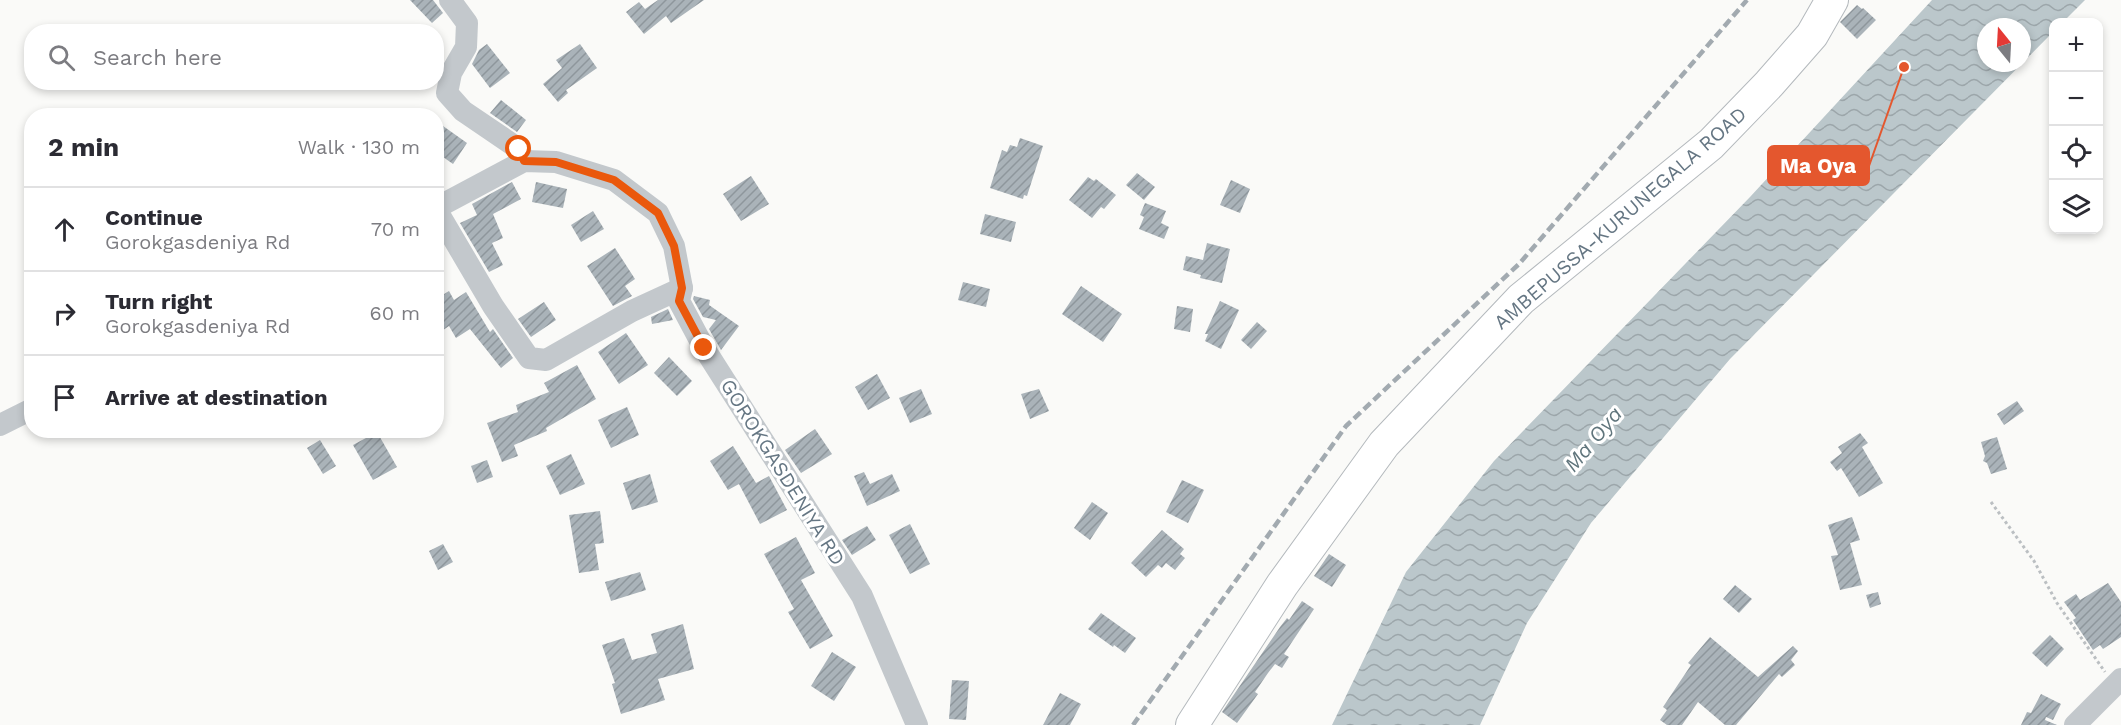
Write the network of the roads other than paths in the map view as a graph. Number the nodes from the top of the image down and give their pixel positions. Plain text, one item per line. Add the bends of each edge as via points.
1 (450, 0) edge
2 (1832, 0) edge
3 (524, 161) junction
4 (444, 205) edge
5 (444, 223) edge
6 (682, 288) junction
7 (24, 413) edge
8 (0, 425) edge
9 (2118, 682) edge
10 (917, 725) edge
11 (1192, 725) edge
12 (2075, 725) edge

1 - 3 street via 467,23 466,47 451,73 447,93 463,111 519,149
2 - 11 highway, AMBEPUSSA-KURUNEGALA ROAD via 1812,35 1711,144 1521,299 1384,444 1282,585
3 - 4 street, GOROKGASDENIYA RD
3 - 6 street, GOROKGASDENIYA RD via 556,162 614,180 658,213 674,246
5 - 6 street via 493,306 530,358 546,360 632,311
6 - 10 street, GOROKGASDENIYA RD via 679,301 704,348 861,596
7 - 8 street
9 - 12 street

